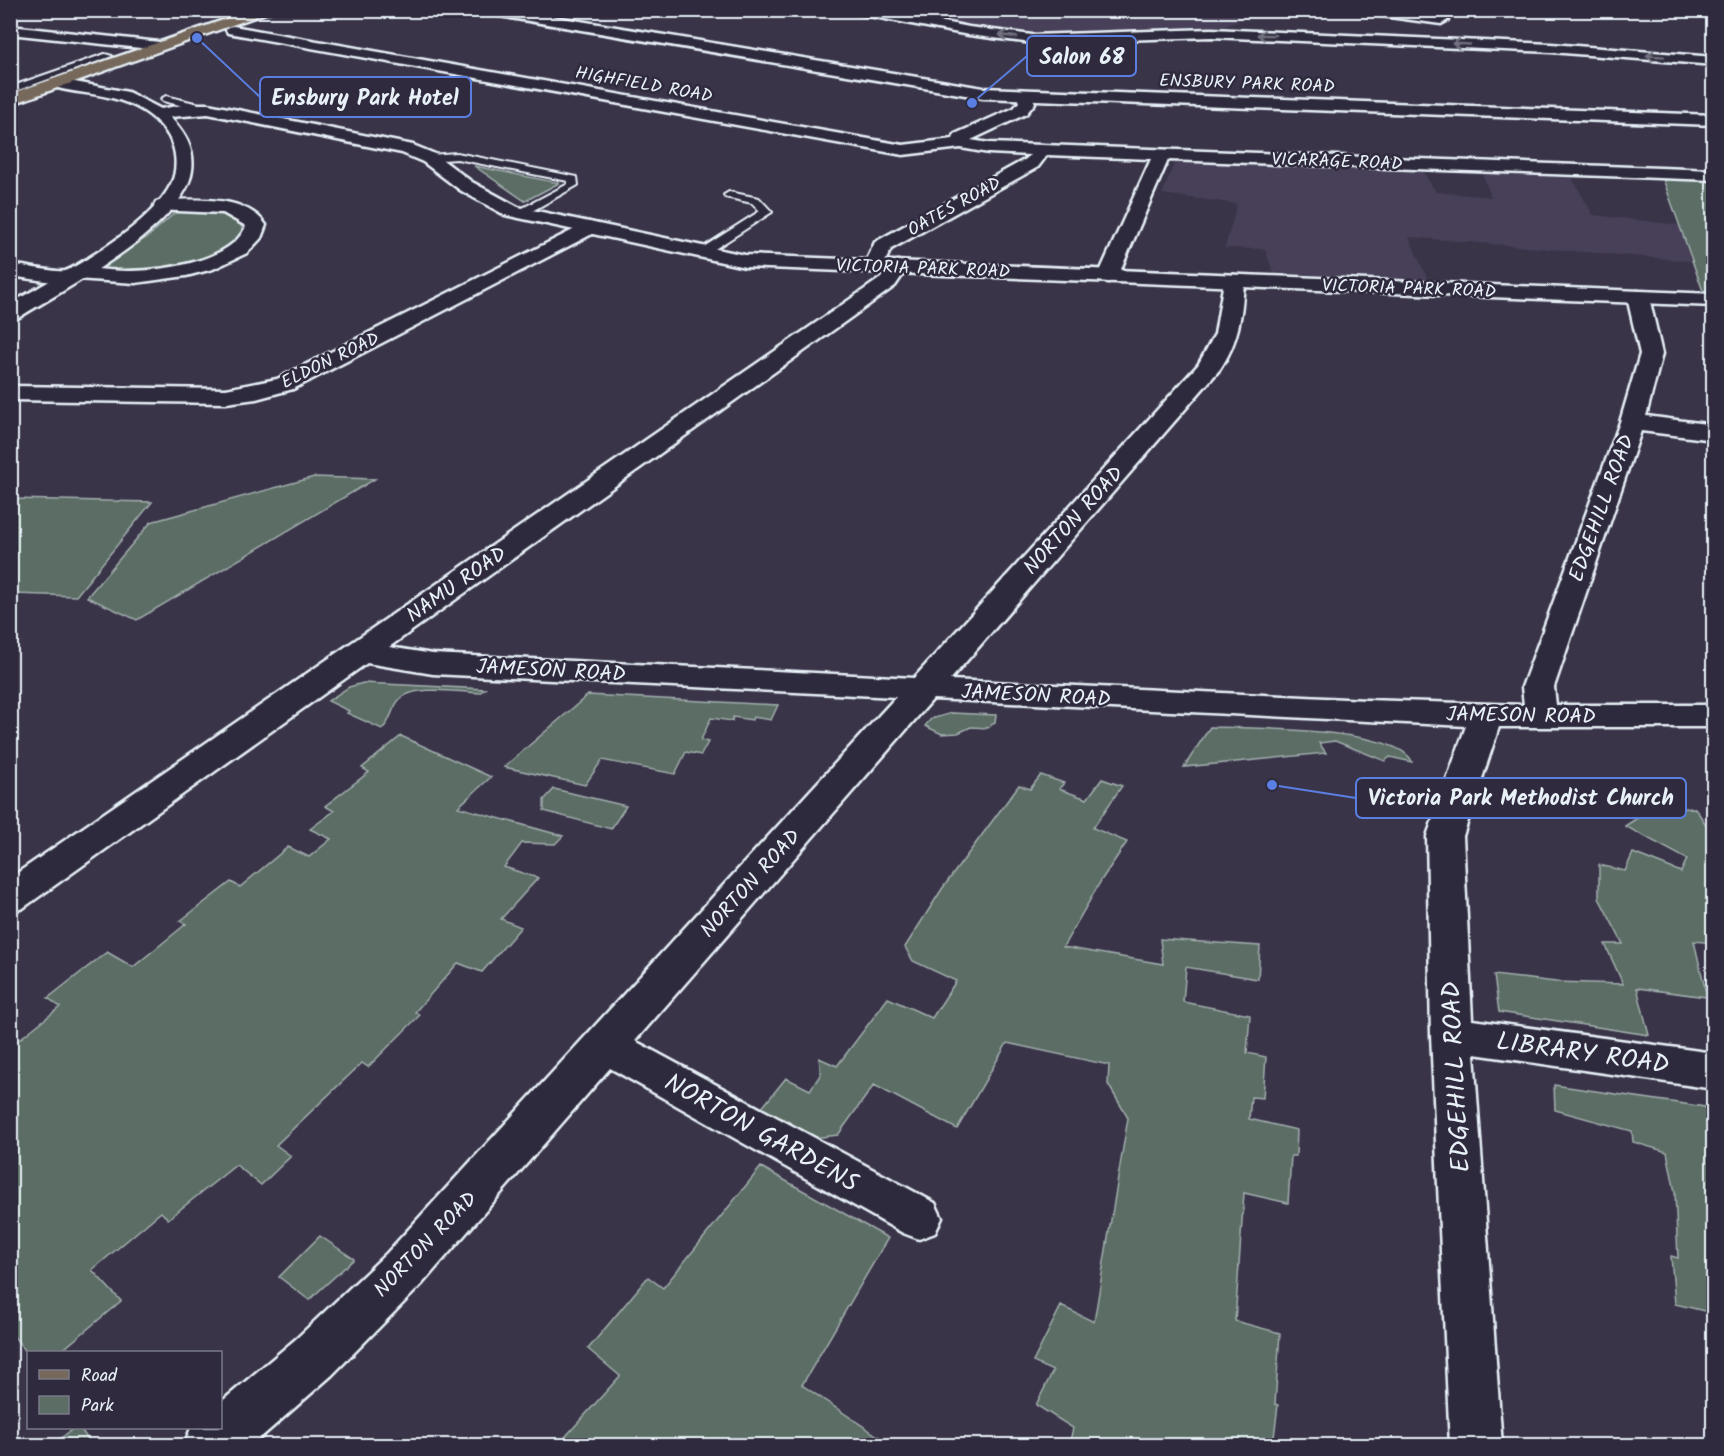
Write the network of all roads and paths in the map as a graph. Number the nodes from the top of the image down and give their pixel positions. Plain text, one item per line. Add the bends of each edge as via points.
1 (268, 10) edge
2 (859, 10) edge
3 (1367, 10) edge
4 (1690, 10) edge
5 (495, 12) edge
6 (1713, 13) edge
7 (1444, 15) edge
8 (10, 30) edge
9 (233, 30) dead end
10 (1426, 42) junction
11 (159, 46) junction
12 (107, 61) junction
13 (1713, 61) edge
14 (59, 84) junction
15 (10, 90) edge
16 (1024, 95) junction
17 (10, 100) edge
18 (163, 107) junction
19 (1713, 120) edge
20 (961, 143) junction
21 (1039, 150) junction
22 (1162, 154) junction
23 (429, 158) junction
24 (1713, 175) edge
25 (729, 195) dead end
26 (163, 206) junction
27 (521, 213) junction
28 (589, 228) junction
29 (703, 252) junction
30 (886, 267) junction
31 (10, 270) edge
32 (71, 275) junction
33 (1108, 276) junction
34 (1234, 281) junction
35 (1638, 297) junction
36 (1713, 300) edge
37 (10, 313) edge
38 (10, 393) edge
39 (1632, 422) junction
40 (1713, 433) edge
41 (360, 652) junction
42 (922, 689) junction
43 (1485, 716) junction
44 (1546, 716) junction
45 (1713, 716) edge
46 (10, 898) edge
47 (1452, 1034) junction
48 (605, 1045) junction
49 (1713, 1071) edge
50 (919, 1218) dead end
51 (210, 1446) edge
52 (1476, 1446) edge

1 - 11 main road
10 -> 2 street via 1211,33 1032,39
3 - 7 street
4 - 6 street
5 - 16 street, ENSBURY PARK ROAD via 984,93
7 - 10 street
8 - 11 street
9 - 20 street, HIGHFIELD ROAD via 903,150
13 -> 10 street
11 - 12 main road
12 - 14 main road
12 - 15 lane via 86,64
14 - 17 main road
14 - 18 street via 115,93 147,106
16 - 19 street, ENSBURY PARK ROAD
16 - 20 street, HIGHFIELD ROAD via 1027,103 1020,111 960,138
18 - 23 street, VICTORIA PARK ROAD via 208,109 407,149
18 - 26 street via 185,158 179,185
20 - 21 street, VICARAGE ROAD
21 - 22 street, VICARAGE ROAD
21 - 30 street, OATES ROAD via 1032,163 882,246
22 - 24 street, VICARAGE ROAD
22 - 33 street
23 - 27 street, VICTORIA PARK ROAD via 466,186
23 - 27 lane via 457,156 573,179 573,185
25 - 29 lane via 755,200 764,205 766,212
26 - 32 street via 131,236
26 - 32 street via 239,212 256,225 255,233 226,257 182,271 134,277
27 - 28 street, VICTORIA PARK ROAD
28 - 29 street, VICTORIA PARK ROAD
28 - 38 street, ELDON ROAD via 285,384 226,396
29 - 30 street, VICTORIA PARK ROAD via 754,261
30 - 33 street, VICTORIA PARK ROAD
30 - 41 street, NAMU ROAD via 896,273 888,282
31 - 32 street
32 - 37 street
33 - 34 street, VICTORIA PARK ROAD
34 - 35 street, VICTORIA PARK ROAD
34 - 42 street, NORTON ROAD via 1221,348 1209,367
35 - 36 street, VICTORIA PARK ROAD
35 - 39 street, EDGEHILL ROAD via 1651,354
39 - 40 street
39 - 44 street, EDGEHILL ROAD via 1538,687 1539,703
41 - 42 street, JAMESON ROAD via 434,664
41 - 46 street, NAMU ROAD
42 - 43 street, JAMESON ROAD
42 - 48 street, NORTON ROAD
43 - 44 street, JAMESON ROAD
43 - 47 street, EDGEHILL ROAD via 1445,836
44 - 45 street, JAMESON ROAD
47 - 49 street, LIBRARY ROAD
47 - 52 street, EDGEHILL ROAD
48 - 50 street, NORTON GARDENS
48 - 51 street, NORTON ROAD via 404,1269 314,1357

